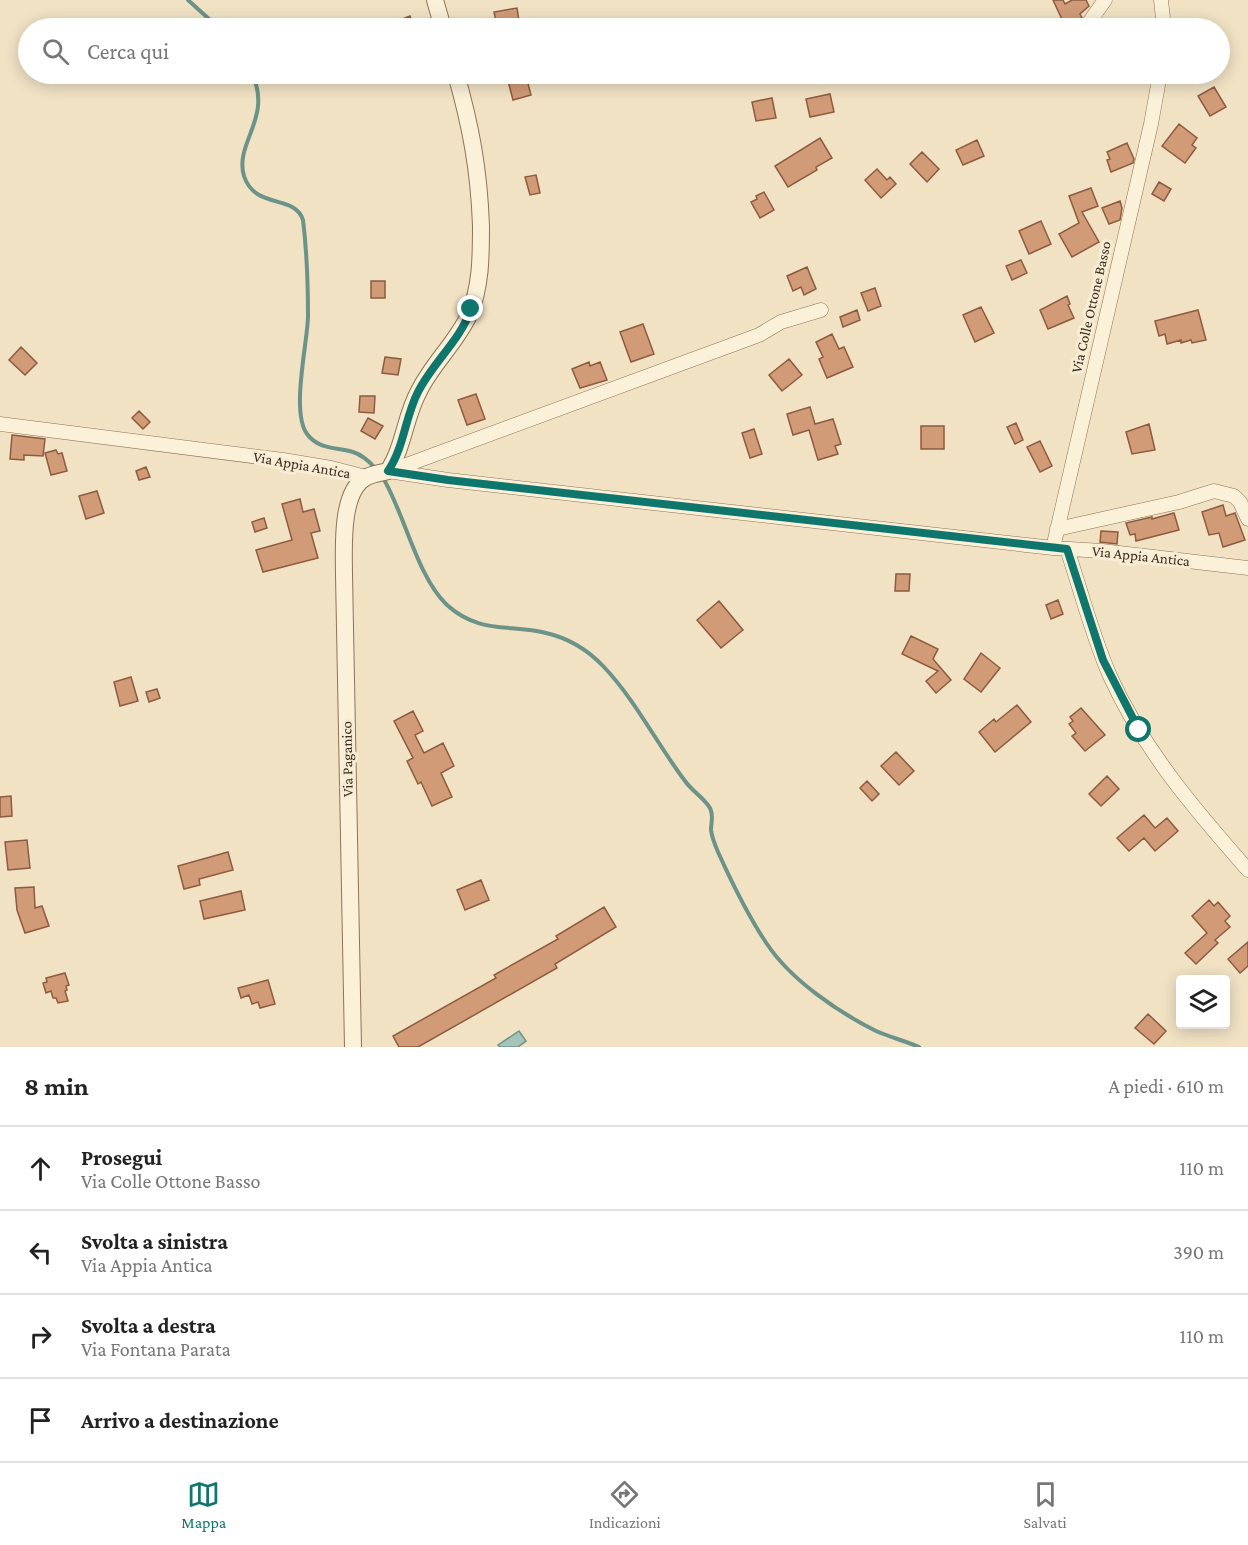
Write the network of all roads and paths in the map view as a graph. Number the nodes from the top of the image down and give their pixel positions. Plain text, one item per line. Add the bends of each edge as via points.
1 (435, 0) edge
2 (1105, 0) edge
3 (1161, 0) edge
4 (440, 18) edge
5 (1092, 18) edge
6 (1163, 18) edge
7 (459, 84) edge
8 (1158, 84) edge
9 (821, 310) dead end
10 (0, 424) edge
11 (427, 457) junction
12 (388, 471) junction
13 (366, 477) junction
14 (430, 478) junction
15 (1248, 519) edge
16 (1057, 529) junction
17 (1053, 548) junction
18 (1067, 549) junction
19 (1247, 567) edge
20 (1248, 870) edge
21 (353, 1047) edge

1 - 4 street
2 - 5 street
3 - 6 street
7 - 12 street via 478,171 478,283 464,325 417,393
8 - 16 street, Via Colle Ottone Basso
9 - 11 street
10 - 13 street, Via Appia Antica via 283,460
11 - 12 street
11 - 14 street
12 - 13 street, Via Appia Antica
12 - 14 street, Via Appia Antica
13 - 21 street, Via Paganico via 348,504 344,556
14 - 17 street, Via Appia Antica
15 - 16 street via 1234,496 1214,491
16 - 17 street, Via Colle Ottone Basso
17 - 18 street, Via Appia Antica
18 - 19 street, Via Appia Antica
18 - 20 street via 1103,660 1131,717 1171,778

